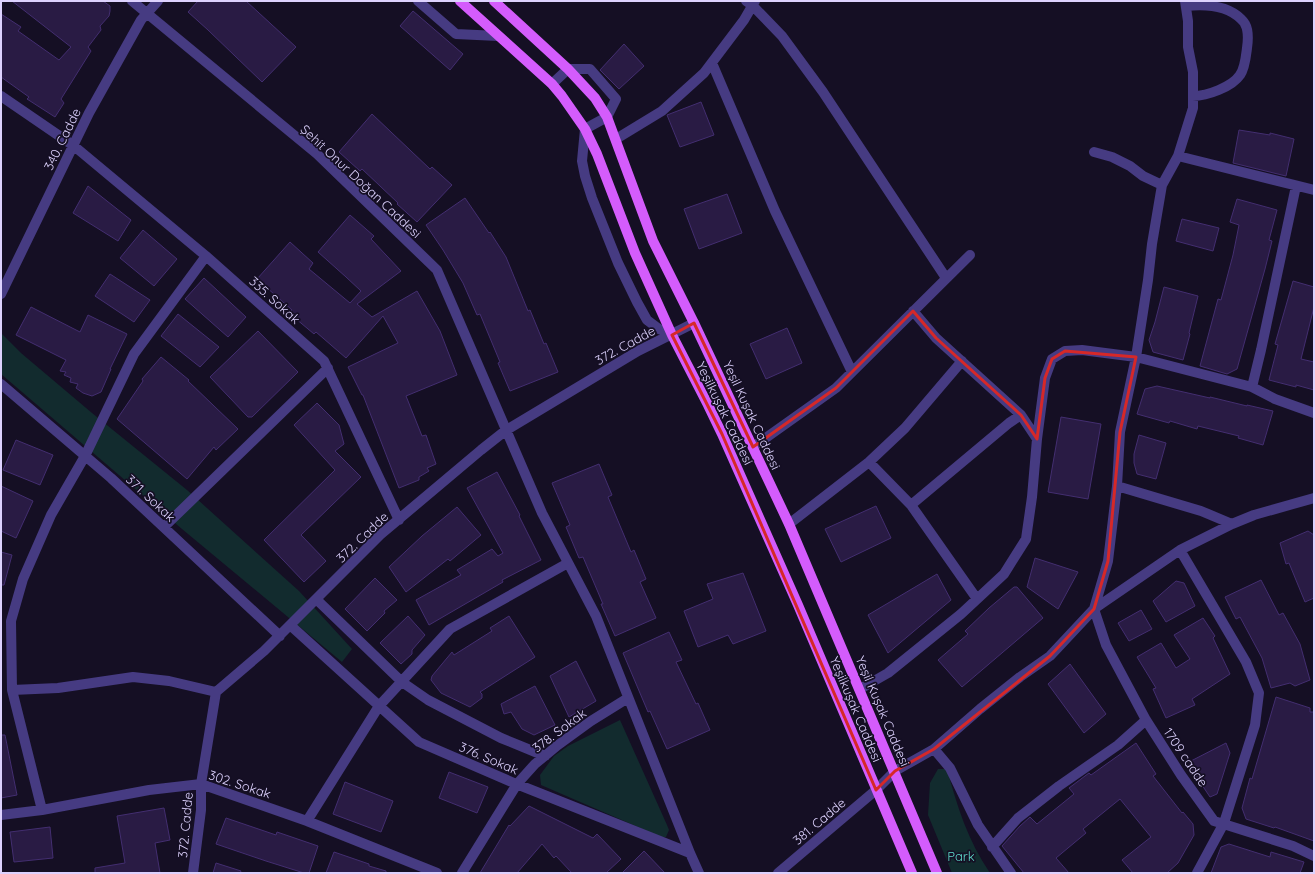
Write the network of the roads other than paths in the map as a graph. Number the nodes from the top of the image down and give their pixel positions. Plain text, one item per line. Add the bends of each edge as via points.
1 (132, 1) edge
2 (158, 1) edge
3 (418, 1) edge
4 (460, 1) edge
5 (494, 1) edge
6 (751, 3) edge
7 (1185, 3) edge
8 (147, 14) junction
9 (498, 36) junction
10 (712, 63) junction
11 (568, 69) junction
12 (552, 84) junction
13 (1, 96) edge
14 (1193, 96) junction
15 (607, 117) junction
16 (585, 130) junction
17 (616, 139) junction
18 (74, 146) junction
19 (1094, 152) dead end
20 (1178, 156) junction
21 (1162, 185) junction
22 (1296, 186) junction
23 (1314, 190) edge
24 (206, 256) junction
25 (970, 256) dead end
26 (946, 278) junction
27 (1, 294) edge
28 (913, 311) junction
29 (694, 323) junction
30 (672, 335) junction
31 (1136, 357) junction
32 (962, 361) junction
33 (328, 368) junction
34 (852, 372) junction
35 (1, 384) edge
36 (1252, 387) junction
37 (1314, 413) edge
38 (1021, 415) junction
39 (505, 431) junction
40 (1037, 439) junction
41 (753, 447) junction
42 (85, 456) junction
43 (870, 462) junction
44 (1117, 486) junction
45 (1314, 498) edge
46 (911, 505) junction
47 (399, 520) junction
48 (789, 524) junction
49 (1232, 524) junction
50 (164, 527) junction
51 (1180, 550) junction
52 (568, 563) junction
53 (316, 599) junction
54 (977, 599) junction
55 (1094, 609) junction
56 (290, 625) junction
57 (280, 636) junction
58 (402, 682) junction
59 (860, 689) junction
60 (12, 690) junction
61 (216, 692) junction
62 (628, 698) junction
63 (379, 706) junction
64 (1146, 720) junction
65 (934, 749) junction
66 (545, 756) junction
67 (895, 772) junction
68 (201, 784) junction
69 (517, 784) junction
70 (876, 790) junction
71 (42, 810) junction
72 (1, 815) edge
73 (307, 821) junction
74 (1224, 823) junction
75 (992, 847) junction
76 (690, 853) junction
77 (1314, 856) edge
78 (193, 873) edge
79 (438, 873) edge
80 (462, 873) edge
81 (699, 873) edge
82 (778, 873) edge
83 (912, 873) edge
84 (937, 873) edge
85 (1010, 873) edge
86 (1197, 873) edge

1 - 8 street, Şehit Onur Doğan Caddesi
2 - 8 street, 340. Cadde
3 - 9 street via 456,34
4 - 9 main road, Yeşilkuşak Caddesi
5 - 11 main road, Yeşil Kuşak Caddesi
6 - 10 street via 744,20
6 - 26 street via 782,36 823,92
7 - 14 street via 1188,47 1193,72
7 - 14 street via 1222,8 1236,14 1245,23 1248,38 1246,60 1240,75 1217,91
8 - 18 street, 340. Cadde via 141,20 89,113
8 - 39 street, Şehit Onur Doğan Caddesi via 317,154 437,270
9 - 12 main road, Yeşilkuşak Caddesi
10 - 17 street via 662,111
10 - 34 street via 775,211
11 - 12 street
11 - 15 main road, Yeşil Kuşak Caddesi via 595,98
11 - 15 street via 590,69 616,99
12 - 16 main road, Yeşilkuşak Caddesi
13 - 18 street, 335. Sokak
14 - 20 street via 1193,108
15 - 16 street
15 - 17 main road, Yeşil Kuşak Caddesi
16 - 30 main road, Yeşilkuşak Caddesi via 605,172 635,254
16 - 30 street via 582,161 585,176 618,262 647,320
17 - 29 main road, Yeşil Kuşak Caddesi via 653,240
18 - 24 street, 335. Sokak
18 - 27 street, 340. Cadde
19 - 21 street via 1112,157
20 - 21 street
20 - 22 street
21 - 31 street
22 - 23 street
22 - 36 street
24 - 33 street, 335. Sokak via 324,361
24 - 42 street via 134,354
25 - 26 street
26 - 28 street
28 - 32 street via 936,338
28 - 34 street
29 - 30 street, 372. Cadde
29 - 41 main road, Yeşil Kuşak Caddesi
30 - 39 street, 372. Cadde via 638,351
30 - 70 main road, Yeşilkuşak Caddesi via 722,434
31 - 36 street
31 - 40 street via 1082,350 1065,351 1052,359 1045,378
31 - 44 street via 1120,432
32 - 38 street
32 - 43 street via 905,428
33 - 47 street, 335. Sokak
33 - 50 street
34 - 41 street via 836,388
35 - 42 street, 371. Sokak
36 - 37 street via 1275,399
38 - 40 street
38 - 46 street
39 - 47 street, 372. Cadde
39 - 52 street, Şehit Onur Doğan Caddesi
40 - 54 street via 1026,539 1004,574
41 - 48 main road, Yeşil Kuşak Caddesi
42 - 50 street, 371. Sokak
42 - 60 street via 50,515 23,579 11,621
43 - 46 street
43 - 48 street
44 - 49 street via 1201,511
44 - 55 street via 1108,561
45 - 49 street
46 - 54 street
47 - 53 street, 372. Cadde via 380,535
48 - 59 main road, Yeşil Kuşak Caddesi
49 - 51 street
50 - 57 street, 371. Sokak
51 - 55 street
51 - 74 street via 1246,662 1259,693 1255,725
52 - 58 street via 450,629
52 - 62 street, Şehit Onur Doğan Caddesi via 596,616
53 - 56 street, 372. Cadde
53 - 58 street
54 - 59 street via 888,673
55 - 64 street, 1709 cadde via 1106,644
55 - 65 street, 381. Cadde via 1050,656 980,709
56 - 57 street, 372. Cadde
56 - 63 street, 376. Sokak
57 - 61 street, 372. Cadde
58 - 63 street
58 - 66 street via 428,700 501,738
59 - 67 main road, Yeşil Kuşak Caddesi
60 - 61 street via 58,688 133,677 169,681
60 - 71 street
61 - 68 street, 372. Cadde
62 - 66 street, 378. Sokak via 591,721
62 - 76 street, Şehit Onur Doğan Caddesi
63 - 69 street, 376. Sokak via 419,742
63 - 73 street
64 - 74 street, 1709 cadde via 1214,820
64 - 75 street via 1118,745 1018,818
65 - 67 street, 381. Cadde
65 - 75 street via 950,768 978,825
66 - 69 street, 378. Sokak
67 - 70 street, 381. Cadde
67 - 84 main road, Yeşil Kuşak Caddesi
68 - 71 street, 302. Sokak via 149,790
68 - 73 street, 302. Sokak
68 - 78 street, 372. Cadde via 201,810
69 - 76 street, 376. Sokak
69 - 80 street, 378. Sokak
70 - 82 street, 381. Cadde
70 - 83 main road, Yeşilkuşak Caddesi
71 - 72 street, 302. Sokak
73 - 79 street, 302. Sokak
74 - 77 street, 1709 cadde via 1294,846
74 - 86 street
75 - 85 street
76 - 81 street

